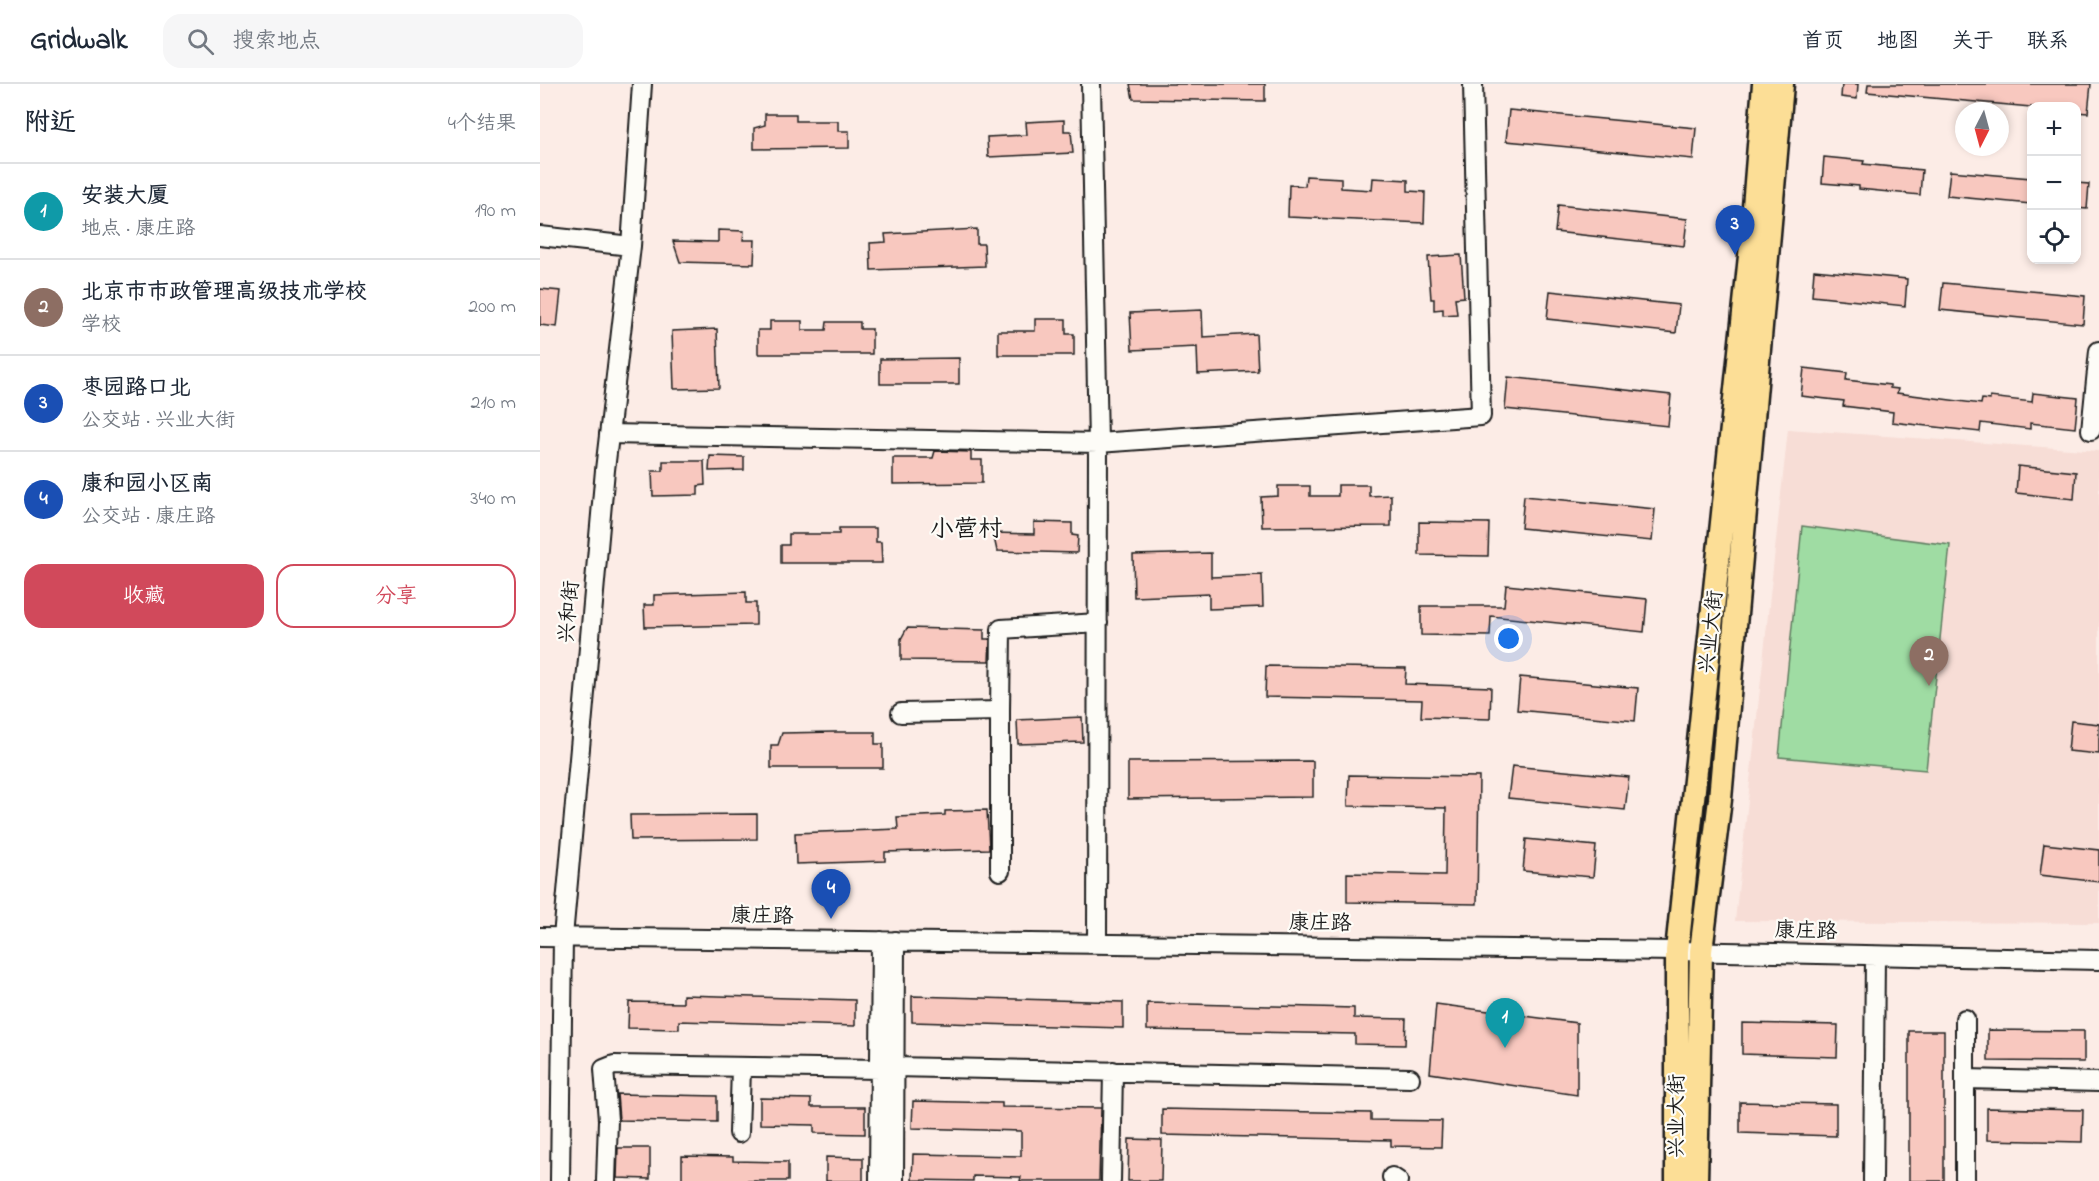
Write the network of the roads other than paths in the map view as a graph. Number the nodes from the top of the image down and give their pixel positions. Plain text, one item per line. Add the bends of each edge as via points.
1 (642, 84) edge
2 (1091, 84) edge
3 (1473, 84) edge
4 (1764, 84) edge
5 (1782, 84) edge
6 (540, 236) edge
7 (631, 246) junction
8 (2099, 351) edge
9 (2091, 430) dead end
10 (609, 434) junction
11 (1098, 443) junction
12 (1098, 623) junction
13 (1000, 711) junction
14 (901, 713) dead end
15 (1000, 871) dead end
16 (540, 937) edge
17 (563, 937) junction
18 (888, 941) junction
19 (1097, 945) junction
20 (1677, 951) junction
21 (1701, 951) junction
22 (1875, 956) junction
23 (2099, 960) edge
24 (1965, 1018) dead end
25 (741, 1068) junction
26 (887, 1068) junction
27 (1113, 1071) junction
28 (1410, 1078) dead end
29 (1965, 1079) junction
30 (2099, 1082) edge
31 (887, 1095) junction
32 (739, 1133) dead end
33 (560, 1181) edge
34 (606, 1181) edge
35 (879, 1181) edge
36 (894, 1181) edge
37 (1111, 1181) edge
38 (1677, 1181) edge
39 (1696, 1181) edge
40 (1874, 1181) edge
41 (1965, 1181) edge

1 - 7 street, 兴和街
2 - 11 street
3 - 11 street via 1481,416
4 - 20 main road, 兴业大街 via 1744,315
5 - 21 main road, 兴业大街 via 1720,799
6 - 7 street
7 - 10 street, 兴和街
8 - 9 street
10 - 11 street
10 - 17 street, 兴和街
11 - 12 street
12 - 13 street via 1000,629
12 - 19 street
13 - 14 street
13 - 15 street
16 - 17 street, 康庄路
17 - 18 street, 康庄路
17 - 33 street, 兴和街
18 - 19 street, 康庄路
18 - 26 street
19 - 20 street, 康庄路
20 - 21 street, 康庄路
20 - 38 main road, 兴业大街
21 - 22 street, 康庄路
21 - 39 main road, 兴业大街
22 - 23 street, 康庄路
22 - 40 street
24 - 29 street
25 - 26 street
25 - 32 street
25 - 34 street via 614,1065 604,1069 608,1120
26 - 27 street
26 - 31 street
27 - 28 street
27 - 37 street
29 - 30 street
29 - 41 street
31 - 35 street
31 - 36 street

